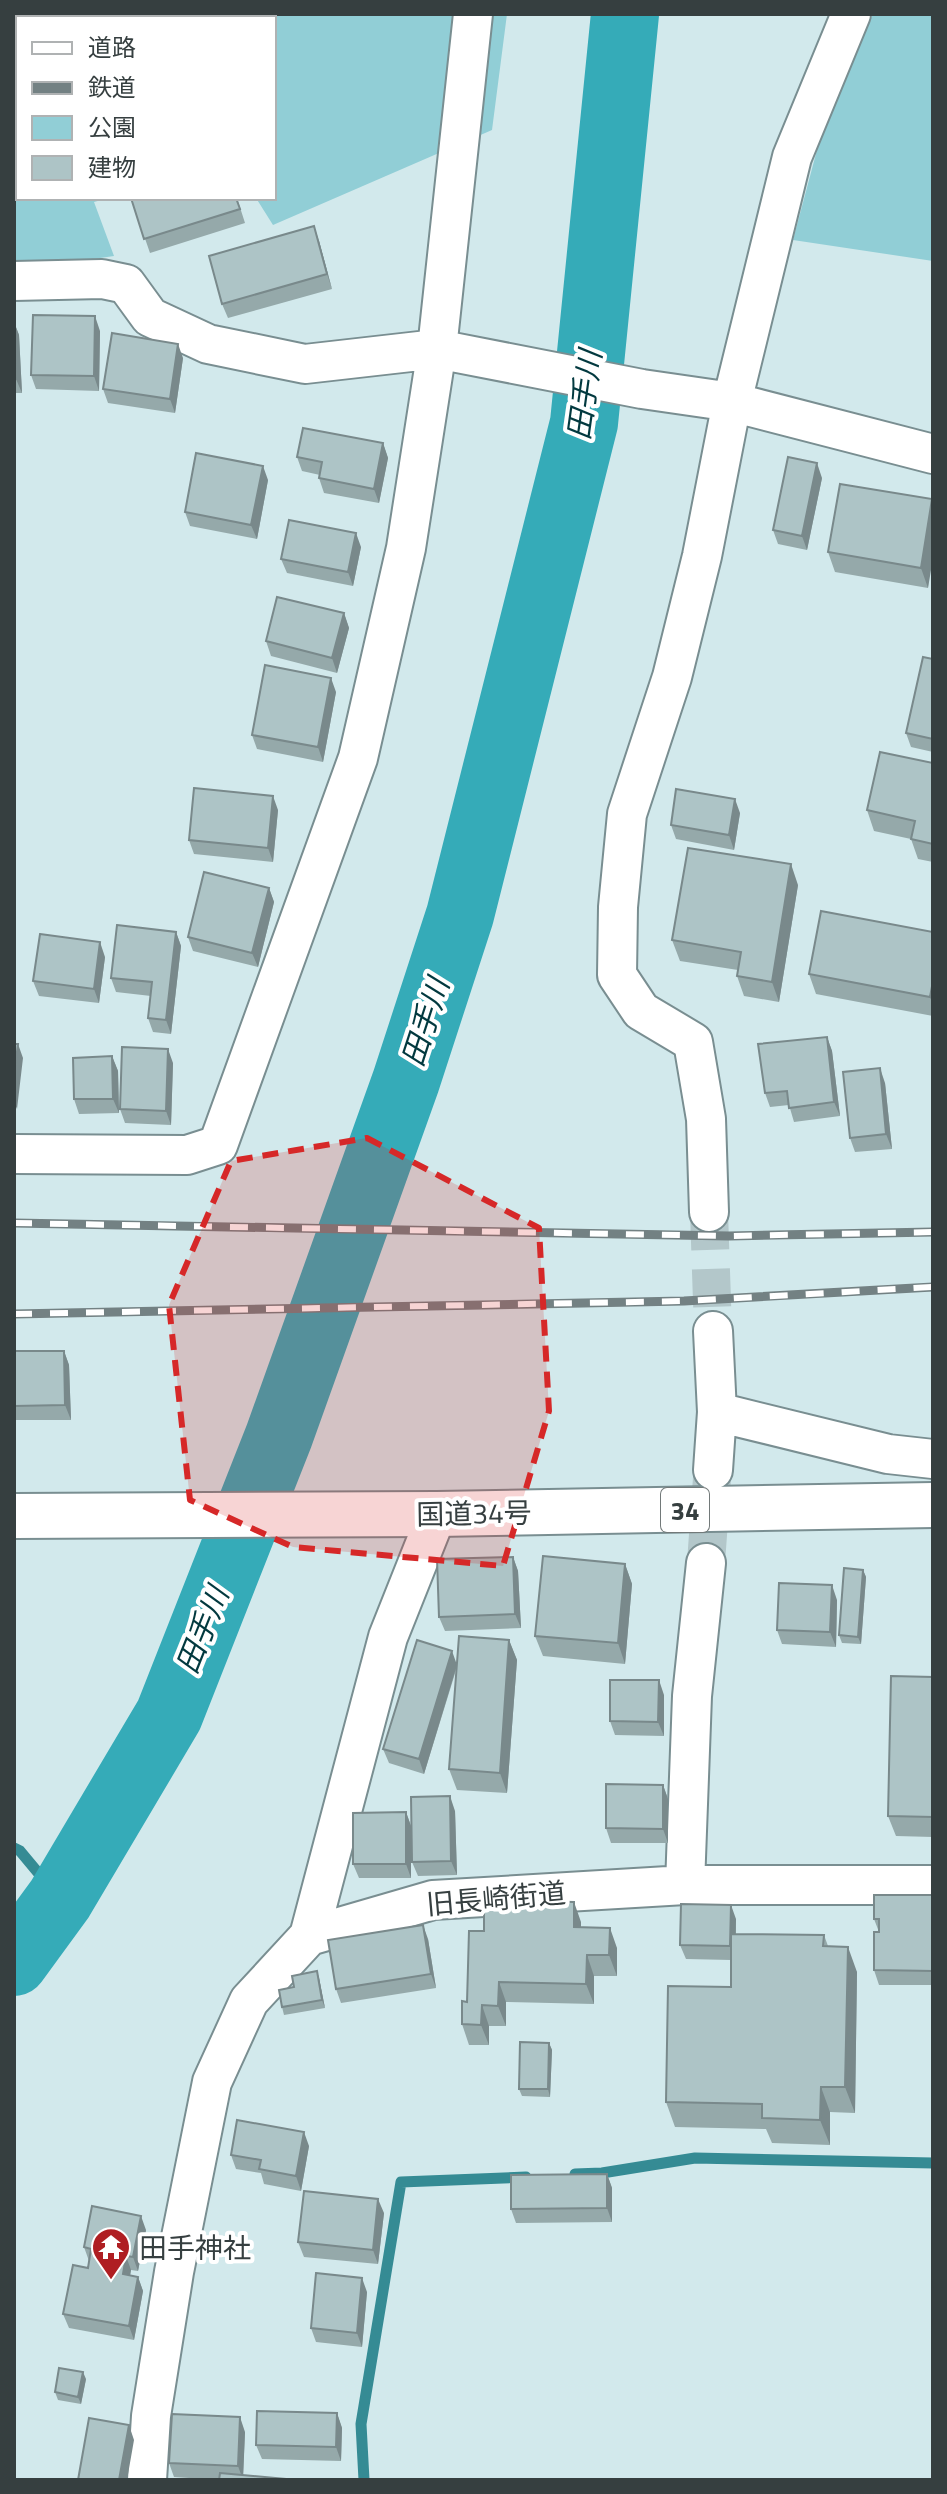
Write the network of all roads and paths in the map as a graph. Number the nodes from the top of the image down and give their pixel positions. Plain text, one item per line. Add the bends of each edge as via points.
1 (473, 14) edge
2 (851, 14) edge
3 (14, 281) edge
4 (437, 349) junction
5 (732, 402) junction
6 (933, 454) edge
7 (14, 1154) edge
8 (709, 1212) tunnel mouth
9 (713, 1331) tunnel mouth
10 (717, 1412) junction
11 (933, 1459) edge
12 (713, 1470) tunnel mouth
13 (933, 1505) edge
14 (437, 1514) junction
15 (14, 1517) edge
16 (706, 1563) tunnel mouth
17 (685, 1885) junction
18 (933, 1885) edge
19 (309, 1936) junction
20 (147, 2480) edge

1 - 4 street
2 - 5 street via 792,157
3 - 4 street via 102,279 126,284 150,317 208,344 305,364
4 - 5 street
4 - 7 street via 406,548 358,758 218,1145 187,1155
5 - 6 street
5 - 8 street via 672,677 627,814 618,907 617,975 641,1011 693,1042 706,1119
9 - 10 street
10 - 11 street via 888,1454
10 - 12 street
13 - 14 highway, 国道34号 / 34
14 - 15 highway, 国道34号 / 34
14 - 19 street via 388,1637
16 - 17 street via 692,1696
17 - 18 street, 旧長崎街道
17 - 19 street, 旧長崎街道 via 433,1900
19 - 20 street via 249,2001 212,2082 174,2272 151,2416

